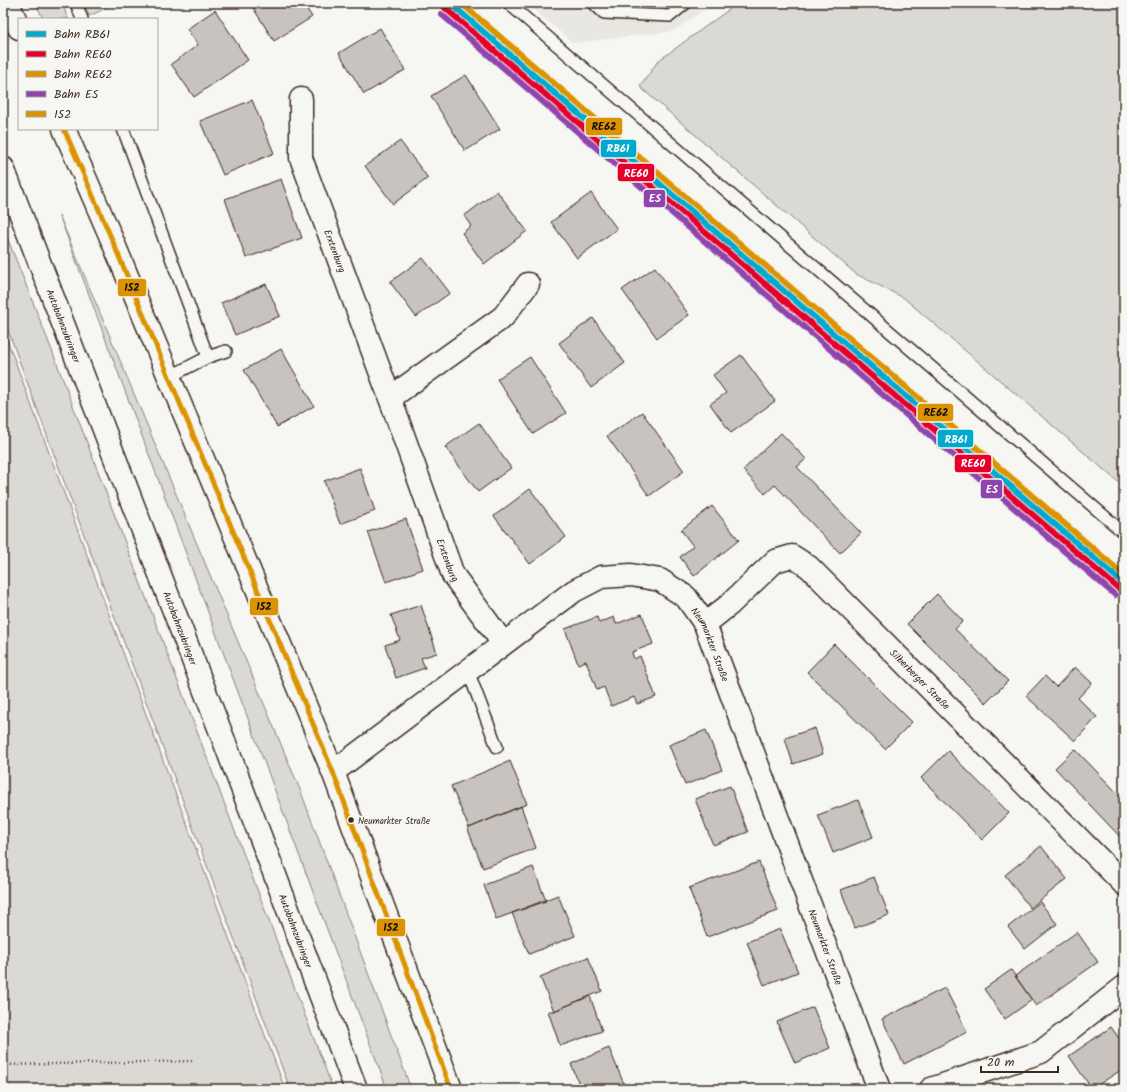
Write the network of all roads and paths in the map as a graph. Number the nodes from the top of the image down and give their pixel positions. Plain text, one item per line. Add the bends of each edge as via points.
1 (8, 3) edge
2 (76, 3) edge
3 (508, 3) edge
4 (593, 3) edge
5 (686, 3) edge
6 (82, 18) edge
7 (18, 26) edge
8 (301, 99) dead end
9 (64, 130) edge
10 (123, 130) edge
11 (3, 168) edge
12 (528, 284) dead end
13 (226, 351) dead end
14 (208, 357) junction
15 (169, 377) junction
16 (390, 398) junction
17 (1124, 533) edge
18 (706, 624) junction
19 (503, 643) junction
20 (468, 670) junction
21 (497, 746) dead end
22 (333, 772) junction
23 (1124, 884) edge
24 (1124, 987) edge
25 (192, 1061) dead end
26 (3, 1065) edge
27 (356, 1089) edge
28 (451, 1089) edge
29 (879, 1089) edge
30 (931, 1089) edge

1 - 7 main road
2 - 6 lane
3 - 17 lane
4 - 5 lane via 604,13 670,16
8 - 16 main road, Erxtenburg via 301,158
9 - 15 main road
10 - 14 lane
11 - 27 main road, Autobahnzubringer
12 - 16 main road via 503,316
13 - 14 lane
14 - 15 lane
15 - 22 main road
16 - 19 main road, Erxtenburg via 453,575
18 - 19 main road, Neumarkter Straße via 686,597 660,580 631,575 601,577 574,591
18 - 23 main road, Silberberger Straße via 776,561 792,556 809,567
18 - 29 main road, Neumarkter Straße
19 - 20 main road, Neumarkter Straße
20 - 21 lane
20 - 22 main road, Neumarkter Straße
22 - 28 main road
24 - 30 main road via 1041,1052
25 - 26 path

